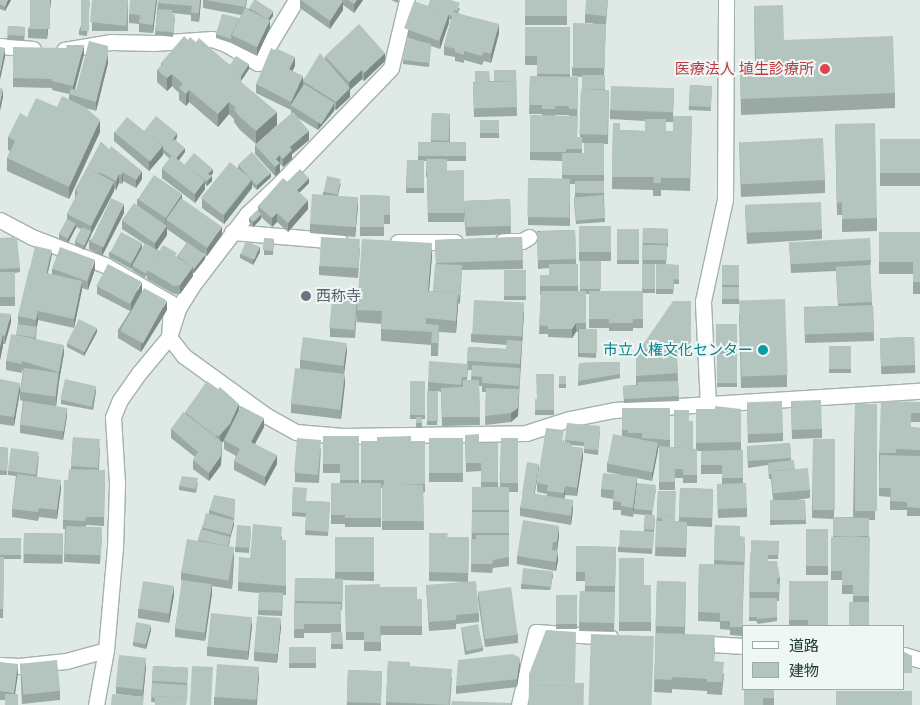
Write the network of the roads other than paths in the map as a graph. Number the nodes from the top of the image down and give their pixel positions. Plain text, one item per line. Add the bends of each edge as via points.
1 (296, 0) edge
2 (407, 0) edge
3 (726, 0) edge
4 (0, 46) edge
5 (0, 220) edge
6 (232, 232) junction
7 (529, 237) dead end
8 (354, 242) edge
9 (380, 242) edge
10 (169, 337) junction
11 (920, 391) edge
12 (708, 405) junction
13 (623, 638) edge
14 (681, 642) edge
15 (742, 646) edge
16 (106, 650) junction
17 (905, 654) edge
18 (920, 660) edge
19 (0, 665) edge
20 (96, 705) edge
21 (519, 705) edge

1 - 4 street via 258,62 212,39 111,42 48,50
2 - 6 street via 391,68
3 - 12 street via 725,200 702,301
5 - 10 street via 32,237 105,265 171,303
6 - 8 street
6 - 10 street via 179,307
7 - 9 street via 522,241
10 - 12 street via 184,356 267,416 296,432 343,436 526,433 569,419 614,410
10 - 16 street via 125,393 113,417 117,483
11 - 12 street
13 - 21 street via 536,632
14 - 15 street
16 - 19 street via 66,661
16 - 20 street
17 - 18 street

